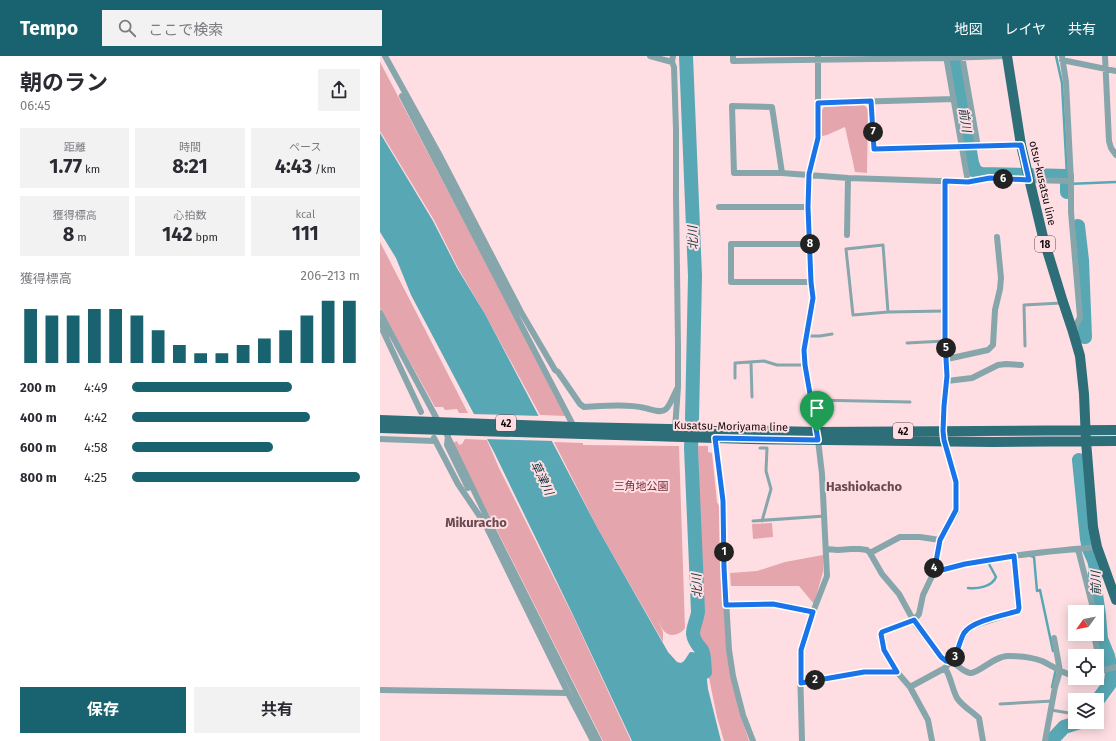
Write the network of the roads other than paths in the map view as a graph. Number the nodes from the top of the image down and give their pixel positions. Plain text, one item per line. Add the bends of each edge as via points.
1 (381, 56) edge
2 (385, 56) edge
3 (650, 56) edge
4 (733, 56) edge
5 (1006, 56) edge
6 (1105, 56) edge
7 (946, 57) edge
8 (962, 57) edge
9 (818, 58) edge
10 (1062, 58) edge
11 (673, 59) edge
12 (1106, 70) junction
13 (1116, 71) edge
14 (954, 99) junction
15 (871, 101) junction
16 (818, 103) junction
17 (1021, 145) junction
18 (964, 147) junction
19 (976, 147) junction
20 (1116, 155) edge
21 (782, 173) junction
22 (809, 174) junction
23 (848, 178) junction
24 (1029, 180) junction
25 (945, 181) junction
26 (1071, 181) junction
27 (968, 182) junction
28 (719, 207) dead end
29 (808, 207) junction
30 (847, 235) dead end
31 (997, 237) dead end
32 (810, 244) junction
33 (811, 282) junction
34 (1063, 302) junction
35 (945, 311) junction
36 (888, 312) junction
37 (380, 313) edge
38 (380, 323) edge
39 (1073, 332) junction
40 (832, 334) dead end
41 (806, 336) junction
42 (945, 341) junction
43 (907, 344) dead end
44 (1025, 346) dead end
45 (542, 348) junction
46 (535, 352) junction
47 (947, 359) junction
48 (751, 362) junction
49 (805, 365) junction
50 (1021, 365) dead end
51 (735, 378) dead end
52 (947, 381) junction
53 (678, 387) junction
54 (752, 397) dead end
55 (812, 400) junction
56 (910, 402) dead end
57 (420, 412) dead end
58 (380, 420) edge
59 (436, 421) junction
60 (574, 426) junction
61 (380, 428) edge
62 (1086, 430) junction
63 (1116, 430) edge
64 (446, 433) junction
65 (676, 433) junction
66 (719, 435) junction
67 (818, 436) junction
68 (943, 436) junction
69 (380, 439) edge
70 (1086, 441) junction
71 (1116, 441) edge
72 (760, 448) dead end
73 (825, 516) junction
74 (753, 521) dead end
75 (762, 521) junction
76 (485, 524) junction
77 (940, 540) junction
78 (1097, 547) junction
79 (826, 549) junction
80 (1078, 549) junction
81 (870, 553) junction
82 (1014, 556) junction
83 (934, 572) junction
84 (1115, 596) edge
85 (726, 605) junction
86 (1092, 605) edge
87 (813, 612) junction
88 (914, 620) junction
89 (1054, 638) dead end
90 (952, 662) junction
91 (1116, 667) edge
92 (945, 668) junction
93 (1104, 670) edge
94 (1060, 671) junction
95 (897, 672) junction
96 (1068, 674) edge
97 (801, 683) junction
98 (910, 687) junction
99 (380, 690) edge
100 (568, 693) junction
101 (1052, 701) junction
102 (1000, 704) dead end
103 (1051, 710) junction
104 (1068, 713) edge
105 (593, 741) edge
106 (599, 741) edge
107 (753, 741) edge
108 (802, 741) edge
109 (932, 741) edge
110 (983, 741) edge
111 (1046, 741) edge

1 - 46 street
2 - 45 street
3 - 11 street
4 - 9 street via 733,60
5 - 8 street
5 - 17 main road, otsu-kusatsu line / 18
6 - 12 street
7 - 8 street
7 - 9 street
7 - 14 street
8 - 19 street
9 - 16 street
10 - 12 street
10 - 26 street via 1066,82
11 - 53 street
12 - 13 street
12 - 20 street via 1109,141
14 - 15 street
14 - 18 street
15 - 16 street
15 - 18 street via 874,149
16 - 22 street via 818,138
17 - 19 street
17 - 24 main road, otsu-kusatsu line / 18
18 - 19 street
18 - 27 street
21 - 21 street via 734,173 732,106 772,107
21 - 22 street
22 - 23 street
22 - 29 street
23 - 25 street
23 - 30 street
24 - 26 street
24 - 27 street via 990,178
24 - 34 main road, otsu-kusatsu line / 18 via 1042,237
25 - 27 street
25 - 35 street
26 - 39 street via 1071,212 1080,317
28 - 29 street
29 - 32 street
31 - 47 street via 1001,278 995,310 993,345 988,350
32 - 33 street
32 - 33 street via 731,244 731,282
33 - 41 street via 813,298
34 - 39 main road, otsu-kusatsu line / 18
34 - 44 lane via 1024,305
35 - 36 lane
35 - 42 street
36 - 36 lane via 853,315 846,249 883,245
37 - 59 street
38 - 57 street
38 - 59 street
39 - 62 main road, otsu-kusatsu line / 18 via 1080,356
40 - 41 lane
41 - 49 street
42 - 43 lane
42 - 47 street
45 - 46 street
45 - 53 street via 554,370 584,407 665,410
46 - 60 street
47 - 52 street
48 - 49 lane
48 - 51 lane via 735,363
48 - 54 lane
49 - 55 street
50 - 52 street via 998,365 972,378
52 - 68 street
53 - 65 street
55 - 56 lane
55 - 67 street
58 - 59 main road, Kusatsu-Moriyama line / 42
59 - 60 main road, Kusatsu-Moriyama line / 42
60 - 65 main road, Kusatsu-Moriyama line / 42
61 - 64 main road, Kusatsu-Moriyama line / 42
62 - 63 main road
62 - 68 main road, Kusatsu-Moriyama line / 42
62 - 70 main road, otsu-kusatsu line / 18
64 - 65 main road, Kusatsu-Moriyama line / 42
64 - 76 street via 447,445
64 - 106 street
65 - 66 main road, Kusatsu-Moriyama line / 42
66 - 67 main road, Kusatsu-Moriyama line / 42
66 - 85 street
67 - 68 main road, Kusatsu-Moriyama line / 42
67 - 73 street
68 - 70 main road, Kusatsu-Moriyama line / 42 via 993,442
68 - 77 street via 956,482 956,510
69 - 76 street via 435,440 458,484
70 - 71 main road
70 - 78 main road via 1093,528
72 - 75 lane via 767,448 766,471 771,489
73 - 75 lane
73 - 79 street
74 - 75 lane
76 - 100 street
77 - 81 street via 900,538
77 - 83 street
78 - 80 street
78 - 84 main road
79 - 81 street via 851,548 867,550
79 - 87 street via 827,576
80 - 82 street
80 - 86 street
81 - 88 street
82 - 83 street
82 - 90 street via 1018,611 972,626 965,633
83 - 88 street via 923,595 919,614
85 - 87 street via 773,604
85 - 107 street via 733,676
87 - 97 street via 801,650
88 - 90 street via 941,657
88 - 95 street via 881,634 884,650
89 - 94 street
90 - 92 street
90 - 94 street via 966,672 972,673 997,658 1008,656 1042,661
91 - 93 street
92 - 98 street
92 - 110 street via 957,698 980,720
94 - 96 street
94 - 101 street
95 - 97 street via 864,672
95 - 98 street
97 - 108 street
98 - 109 street via 928,720
99 - 100 street
100 - 105 street
101 - 102 lane
101 - 103 street
103 - 104 lane
103 - 111 street

